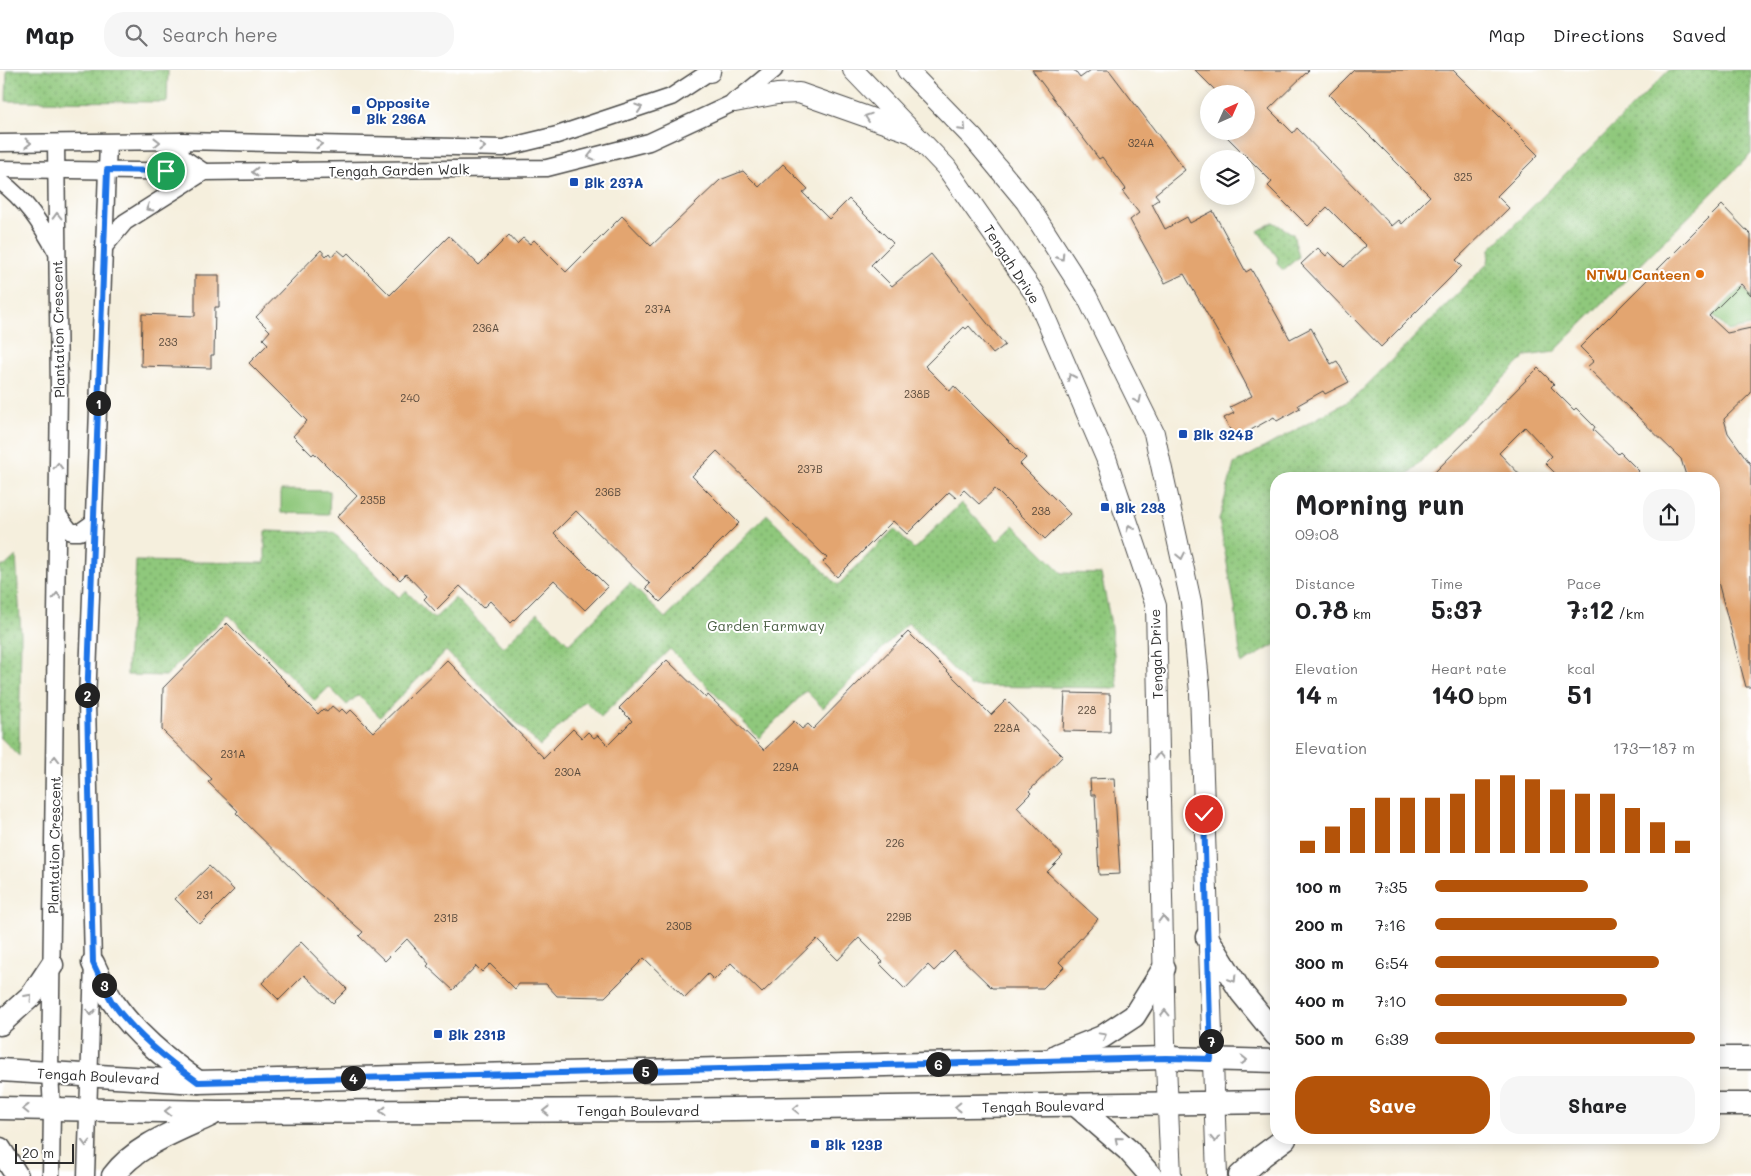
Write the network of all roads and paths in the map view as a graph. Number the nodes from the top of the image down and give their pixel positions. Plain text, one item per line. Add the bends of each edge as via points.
1 (774, 70) edge
2 (853, 70) edge
3 (907, 70) edge
4 (919, 70) edge
5 (711, 71) edge
6 (929, 93) junction
7 (735, 102) junction
8 (914, 133) junction
9 (182, 141) junction
10 (0, 143) edge
11 (56, 143) junction
12 (108, 143) junction
13 (0, 169) edge
14 (56, 170) junction
15 (107, 170) junction
16 (204, 172) junction
17 (0, 181) edge
18 (104, 247) junction
19 (57, 253) junction
20 (58, 515) junction
21 (94, 522) junction
22 (1207, 937) junction
23 (93, 963) junction
24 (52, 965) junction
25 (1164, 968) junction
26 (0, 1024) edge
27 (1270, 1028) edge
28 (1166, 1058) junction
29 (1720, 1058) edge
30 (1751, 1058) edge
31 (1211, 1059) junction
32 (1270, 1060) edge
33 (1042, 1061) junction
34 (0, 1070) edge
35 (50, 1073) junction
36 (88, 1076) junction
37 (198, 1082) junction
38 (1213, 1102) junction
39 (1270, 1102) edge
40 (1168, 1103) junction
41 (1720, 1104) edge
42 (1751, 1104) edge
43 (1077, 1106) junction
44 (0, 1108) edge
45 (52, 1109) junction
46 (88, 1110) junction
47 (216, 1112) junction
48 (1278, 1144) edge
49 (0, 1149) edge
50 (17, 1176) edge
51 (51, 1176) edge
52 (86, 1176) edge
53 (113, 1176) edge
54 (1150, 1176) edge
55 (1171, 1176) edge
56 (1217, 1176) edge
57 (1240, 1176) edge

1 - 7 street, Tengah Garden Walk
2 - 8 street, Tengah Drive
3 - 6 street
4 - 6 street
9 -> 5 street, Tengah Garden Walk via 502,148 557,135 671,97
6 -> 22 street via 974,139 1026,202 1087,297 1154,433 1191,602 1200,692
8 -> 7 street via 799,93
7 -> 16 street, Tengah Garden Walk via 649,142 547,168
25 -> 8 street, Tengah Drive via 1156,606 1106,458 1035,294 946,167
12 -> 9 street, Tengah Garden Walk
9 - 16 street via 180,156
10 -> 11 street, Tengah Garden Walk
11 - 12 street, Tengah Garden Walk
11 - 14 street, Plantation Crescent
12 - 15 street
13 - 14 street, Tengah Garden Walk
14 - 15 street, Tengah Garden Walk
19 -> 14 street, Plantation Crescent
15 - 16 street, Tengah Garden Walk
15 - 18 street
16 -> 18 street via 125,222
17 - 19 street via 36,216
18 - 21 street
20 -> 19 street, Plantation Crescent
20 - 21 street via 71,532 80,532
24 -> 20 street, Plantation Crescent
21 - 23 street via 87,703
22 -> 27 main road via 1241,992
22 - 31 street
23 -> 36 street
23 - 37 main road via 112,1002 160,1055
26 -> 24 main road via 32,995
24 - 35 street, Plantation Crescent
28 -> 25 street, Tengah Drive
33 -> 25 main road via 1102,1037 1134,1016
28 - 31 main road, Tengah Boulevard
28 - 33 main road, Tengah Boulevard
28 - 40 street, Tengah Drive
29 - 30 main road
31 -> 32 main road, Tengah Boulevard
31 - 38 street
33 - 37 main road, Tengah Boulevard
34 - 35 main road, Tengah Boulevard
35 - 36 main road, Tengah Boulevard
35 - 45 street, Plantation Crescent
36 - 37 main road, Tengah Boulevard
36 - 46 street
38 - 39 main road, Tengah Boulevard
38 - 40 main road, Tengah Boulevard
38 -> 56 street
40 - 43 main road, Tengah Boulevard
40 - 55 street, Tengah Drive
41 - 42 main road
43 -> 47 main road, Tengah Boulevard
54 -> 43 main road via 1128,1150
45 -> 44 main road, Tengah Boulevard
45 - 46 main road, Tengah Boulevard
45 - 51 street, Plantation Crescent
47 -> 46 main road, Tengah Boulevard
46 -> 52 street
47 - 53 main road via 157,1140 127,1160
48 - 57 main road
49 - 50 main road

